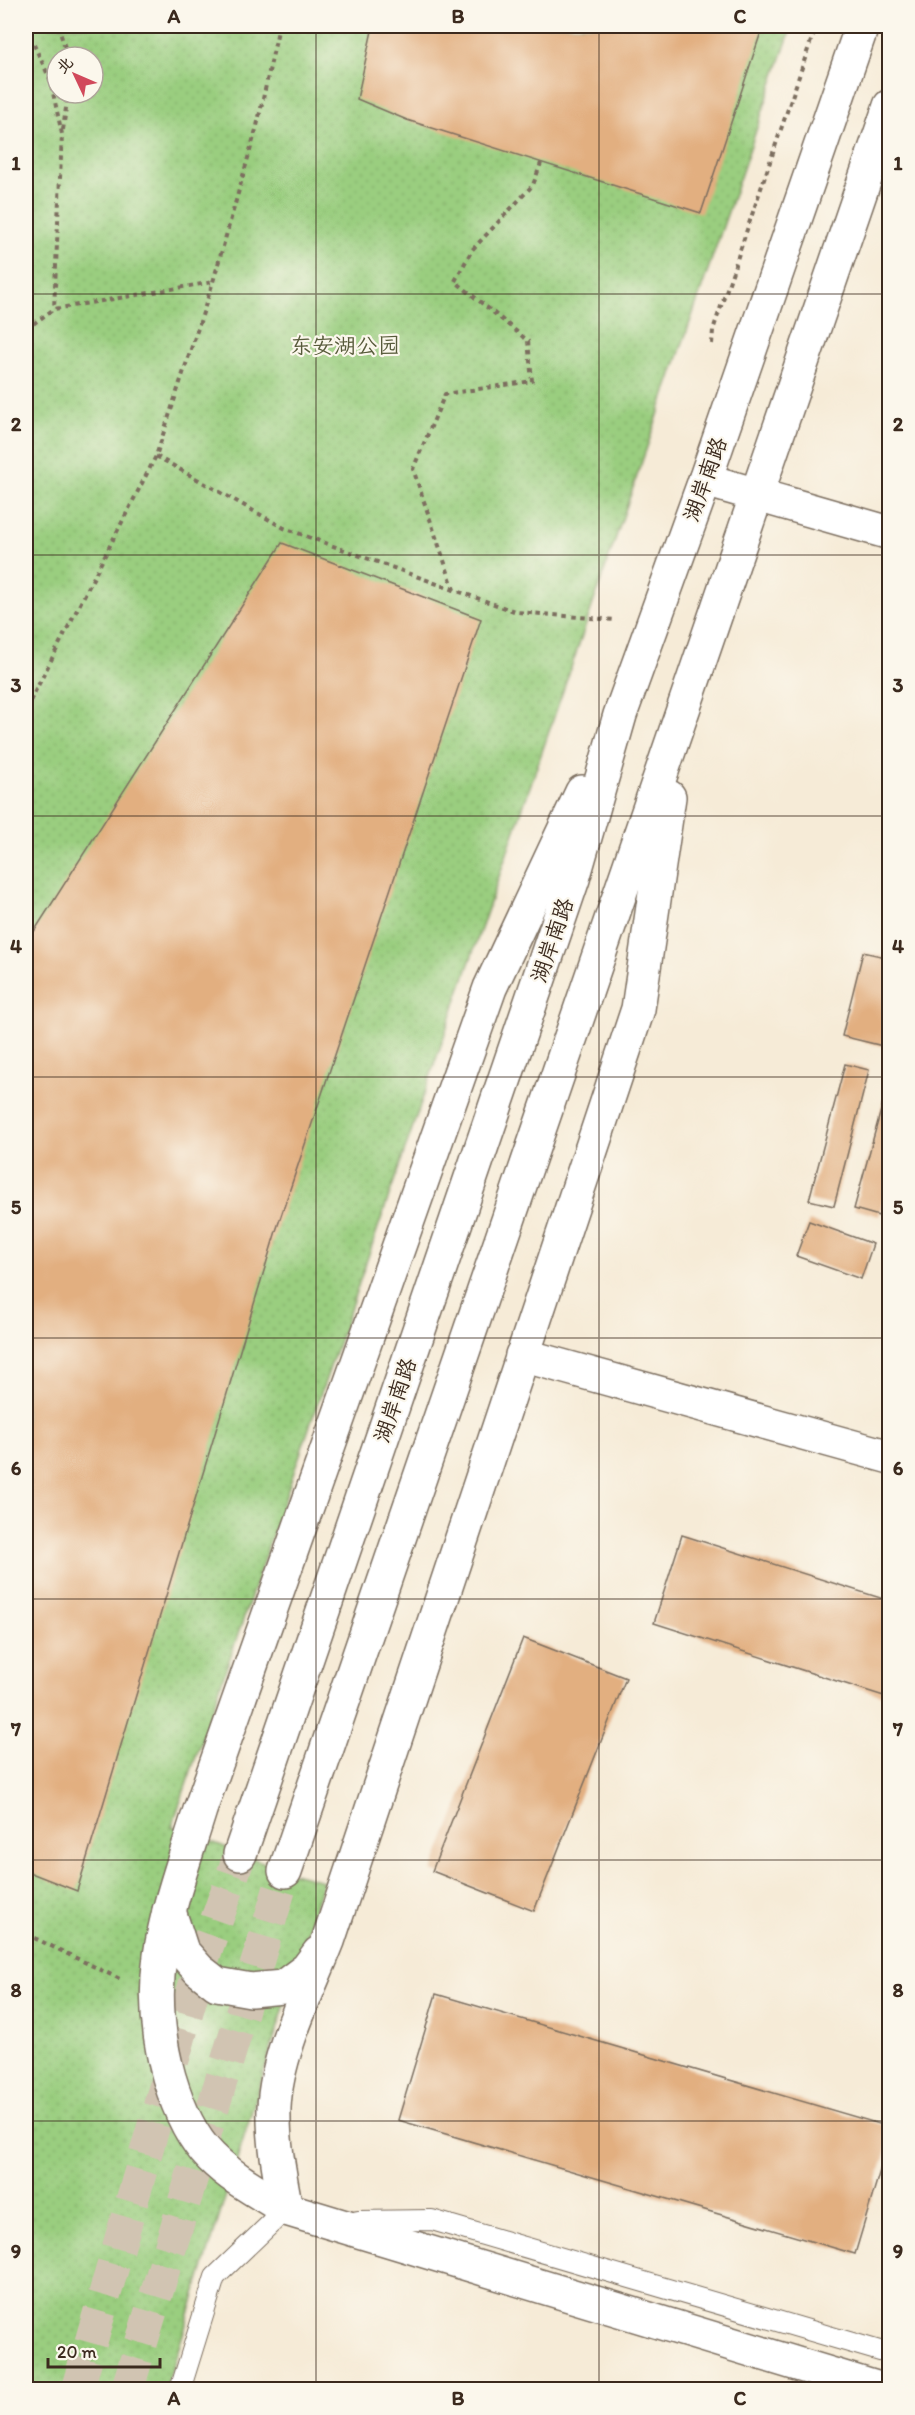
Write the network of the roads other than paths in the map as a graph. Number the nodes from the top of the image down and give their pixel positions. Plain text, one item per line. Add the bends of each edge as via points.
1 (862, 26) edge
2 (890, 106) edge
3 (705, 480) junction
4 (755, 494) junction
5 (890, 533) edge
6 (620, 715) junction
7 (677, 728) junction
8 (522, 1355) junction
9 (890, 1456) edge
10 (240, 1854) tunnel mouth
11 (285, 1871) tunnel mouth
12 (169, 1910) junction
13 (328, 1941) junction
14 (286, 2209) junction
15 (328, 2222) junction
16 (890, 2354) edge
17 (180, 2390) edge
18 (883, 2390) edge

1 - 3 street, 湖岸南路
2 - 4 street
3 - 4 street
3 - 6 street, 湖岸南路
4 - 5 street
4 - 7 street
6 - 10 street, 湖岸南路 via 569,890
6 - 12 street via 490,988 204,1799
7 - 8 street via 638,1009
7 - 11 street
8 - 9 street
8 - 13 street
12 - 13 street via 182,1951 217,1984 251,1990 283,1987 307,1969
12 - 14 street via 155,1995 160,2046 177,2101 209,2155 230,2175
13 - 14 street via 288,2046 274,2106
14 - 15 street
14 - 17 lane via 215,2277
15 - 16 lane via 432,2220
15 - 18 street

